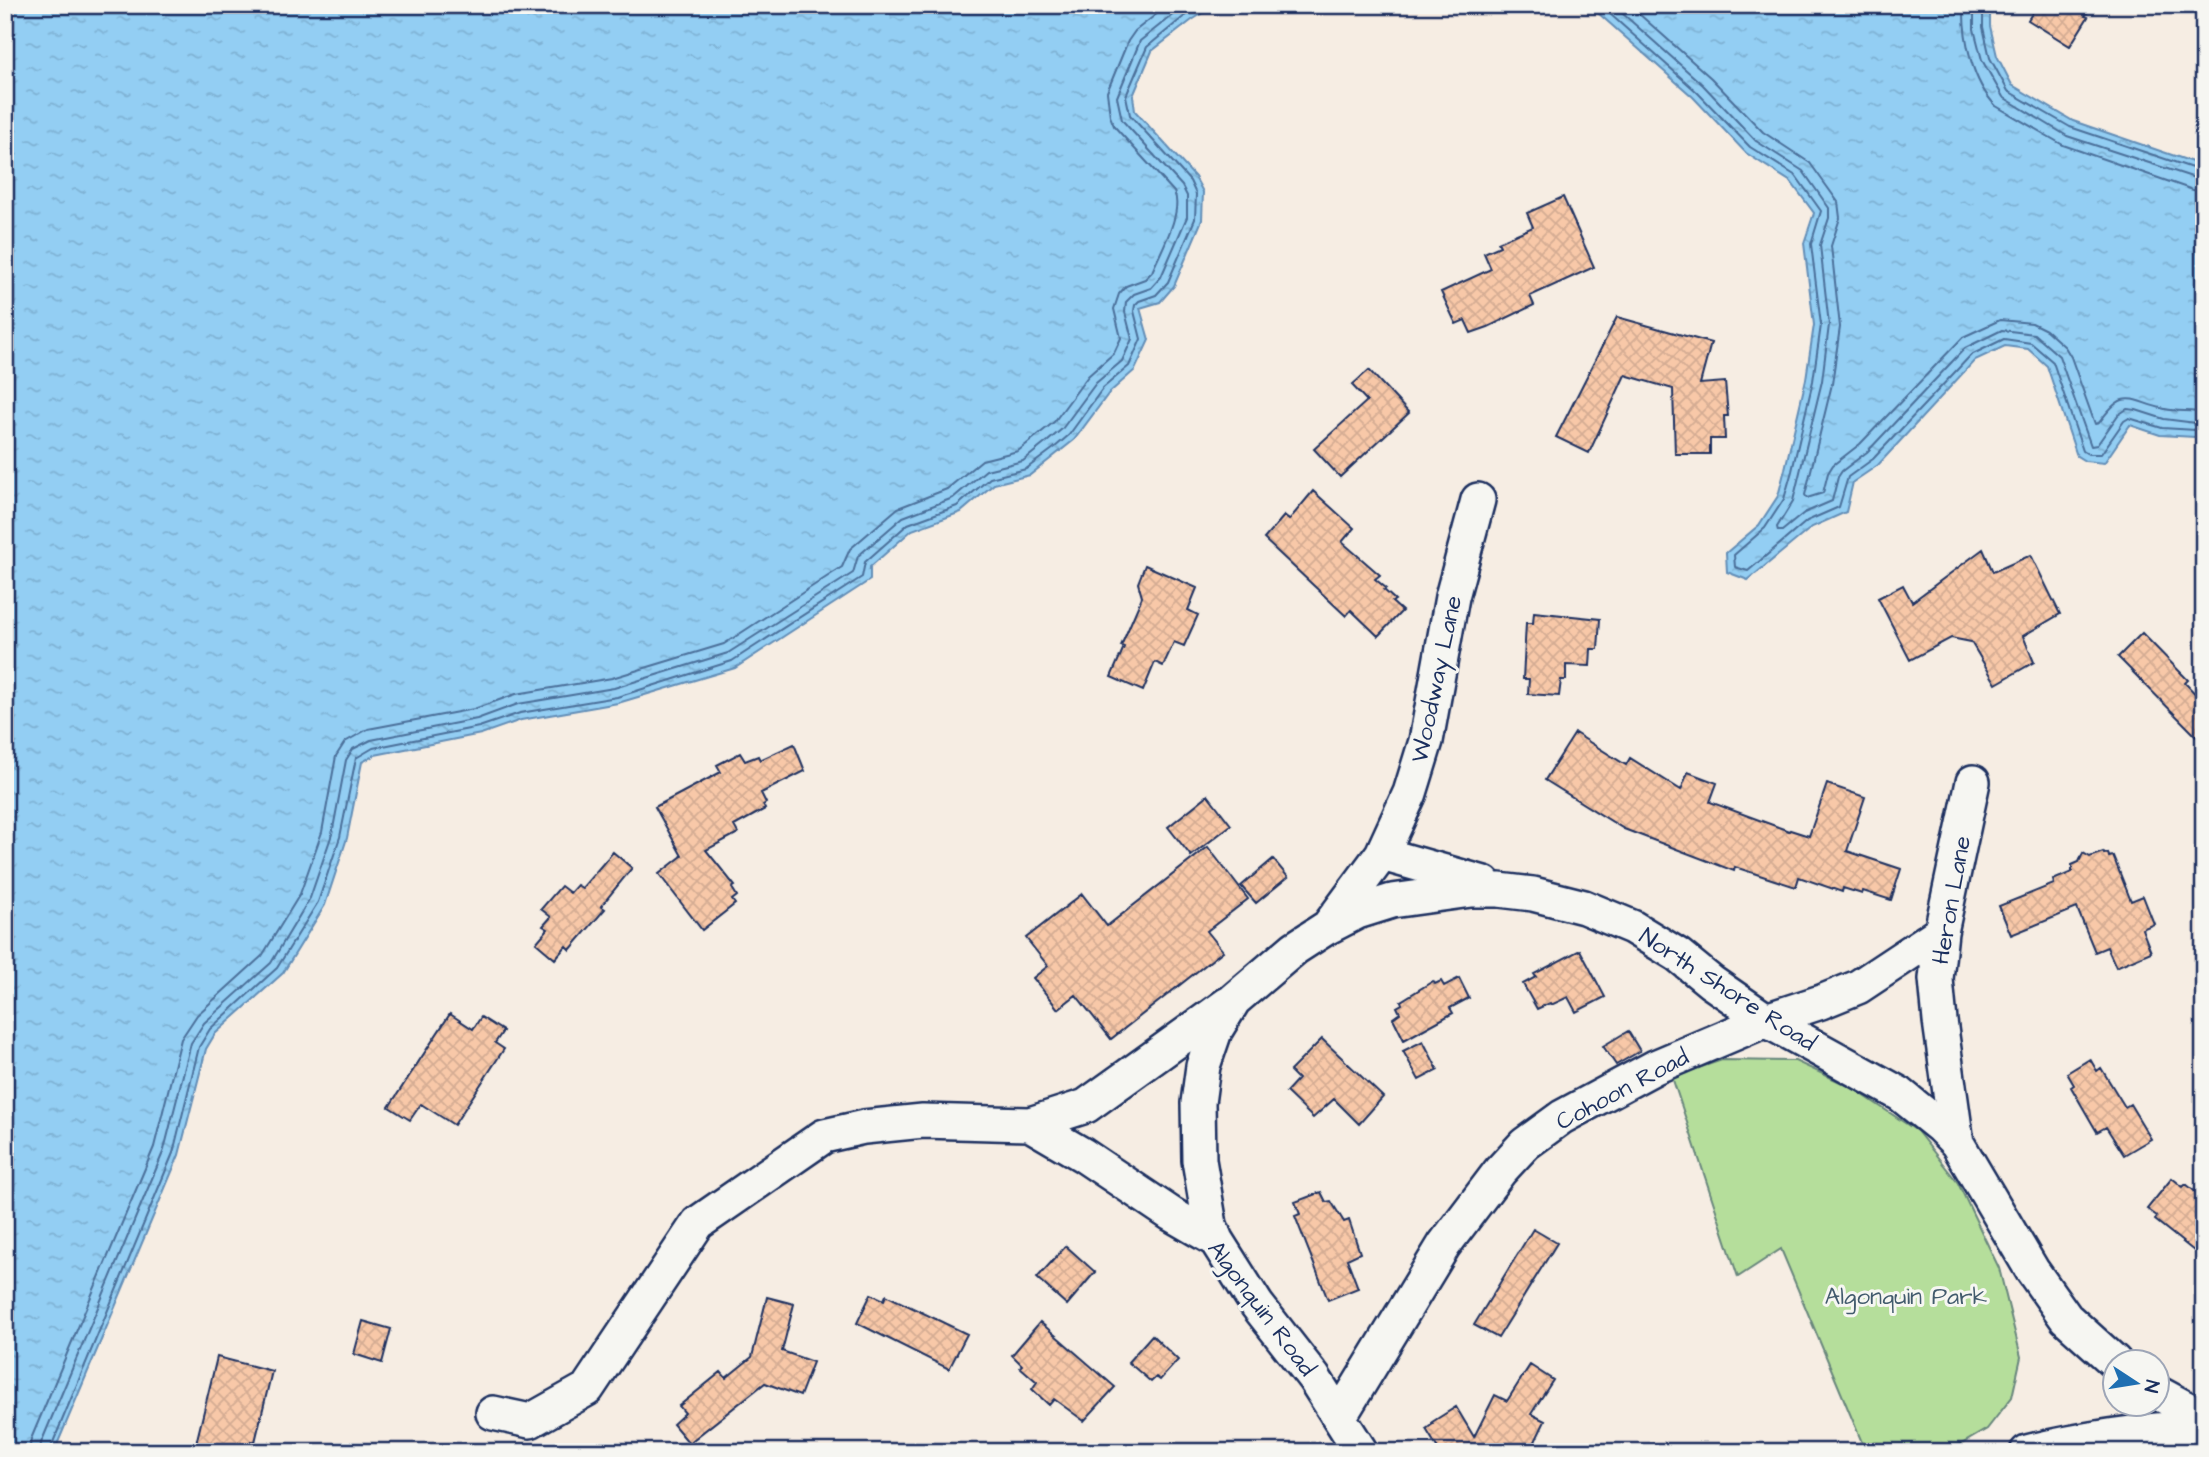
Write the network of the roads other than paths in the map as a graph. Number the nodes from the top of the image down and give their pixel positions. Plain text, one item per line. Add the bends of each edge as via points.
1 (1478, 499) dead end
2 (1973, 782) dead end
3 (1382, 854) junction
4 (1499, 890) junction
5 (1326, 928) junction
6 (1941, 932) junction
7 (1234, 1000) junction
8 (1766, 1020) junction
9 (1030, 1124) junction
10 (1957, 1143) junction
11 (1216, 1240) junction
12 (2100, 1349) edge
13 (2170, 1399) edge
14 (493, 1413) dead end
15 (1340, 1416) junction
16 (2204, 1418) edge
17 (2204, 1426) edge
18 (1361, 1452) edge
19 (2027, 1452) edge

1 - 3 street, Woodway Lane via 1452,597 1426,741 1410,793
2 - 6 street, Heron Lane
3 - 4 street
3 - 5 street, Woodway Lane
4 - 5 street, North Shore Road via 1392,901
4 - 8 street, North Shore Road via 1584,907 1632,927
5 - 7 street, North Shore Road
6 - 8 street, Cohoon Road via 1858,987
6 - 10 street, Heron Lane via 1936,979
7 - 9 street, North Shore Road via 1086,1106
7 - 11 street, North Shore Road via 1215,1031 1203,1066 1198,1103 1199,1160
8 - 10 street, North Shore Road via 1900,1094
8 - 15 street, Cohoon Road via 1655,1067 1562,1117 1525,1144 1444,1245
9 - 11 street, Algonquin Road
9 - 14 street, North Shore Road via 923,1121 824,1136 698,1223 587,1389 530,1421
10 - 12 street, North Shore Road via 2032,1270 2066,1318
11 - 15 street, Algonquin Road via 1257,1305
13 - 16 street
15 - 18 street, Algonquin Road
17 - 19 street via 2154,1429

